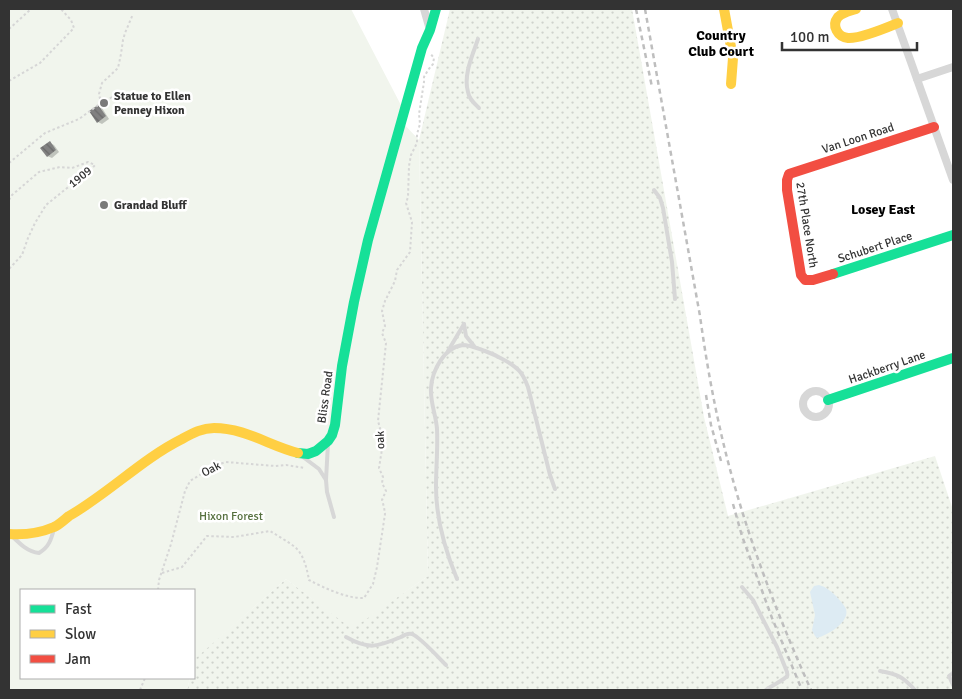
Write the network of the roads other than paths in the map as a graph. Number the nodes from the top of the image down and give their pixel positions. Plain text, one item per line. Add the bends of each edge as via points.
1 (424, 9) edge
2 (436, 9) edge
3 (724, 9) edge
4 (856, 9) edge
5 (892, 9) edge
6 (898, 23) junction
7 (430, 30) junction
8 (478, 38) dead end
9 (953, 67) edge
10 (917, 79) junction
11 (731, 84) dead end
12 (479, 108) dead end
13 (934, 127) junction
14 (789, 174) joint
15 (953, 180) edge
16 (654, 190) dead end
17 (953, 235) edge
18 (805, 280) joint
19 (675, 299) dead end
20 (474, 347) junction
21 (447, 354) junction
22 (953, 358) edge
23 (828, 400) dead end
24 (328, 441) junction
25 (300, 454) junction
26 (326, 480) junction
27 (554, 489) dead end
28 (334, 517) dead end
29 (55, 527) junction
30 (9, 534) edge
31 (457, 579) dead end
32 (742, 587) dead end
33 (346, 636) dead end
34 (446, 666) dead end
35 (880, 671) dead end
36 (953, 673) edge
37 (772, 685) junction
38 (953, 685) edge
39 (766, 690) edge
40 (775, 690) edge
41 (915, 690) edge

1 - 7 street
2 - 7 street, Bliss Road
3 - 11 street via 734,58
4 - 6 street via 836,20 835,28 841,36 852,38
5 - 6 street
6 - 10 street
7 - 24 street, Bliss Road via 422,48 368,240 344,358 335,425
8 - 12 lane via 467,88
9 - 10 street
10 - 13 street
13 - 14 street, Van Loon Road
13 - 15 street
14 - 18 street, 27th Place North via 787,190 801,275
16 - 19 lane via 662,202
17 - 18 street, Schubert Place
20 - 21 lane via 464,345
20 - 21 lane via 466,336 464,324
20 - 27 lane via 495,355 524,378
21 - 31 lane via 433,375 430,389 437,428 438,515
22 - 23 street, Hackberry Lane
24 - 25 street, Bliss Road via 316,451
24 - 26 lane
25 - 26 lane via 318,468
25 - 29 street via 244,433 202,429 157,454
26 - 28 lane
29 - 30 street via 23,535
29 - 30 lane via 51,542 40,553 23,547
32 - 37 lane via 753,600 787,672 785,679
33 - 34 lane via 370,646 411,634
35 - 41 lane via 900,676
36 - 38 lane via 949,676
37 - 39 lane
37 - 40 lane

